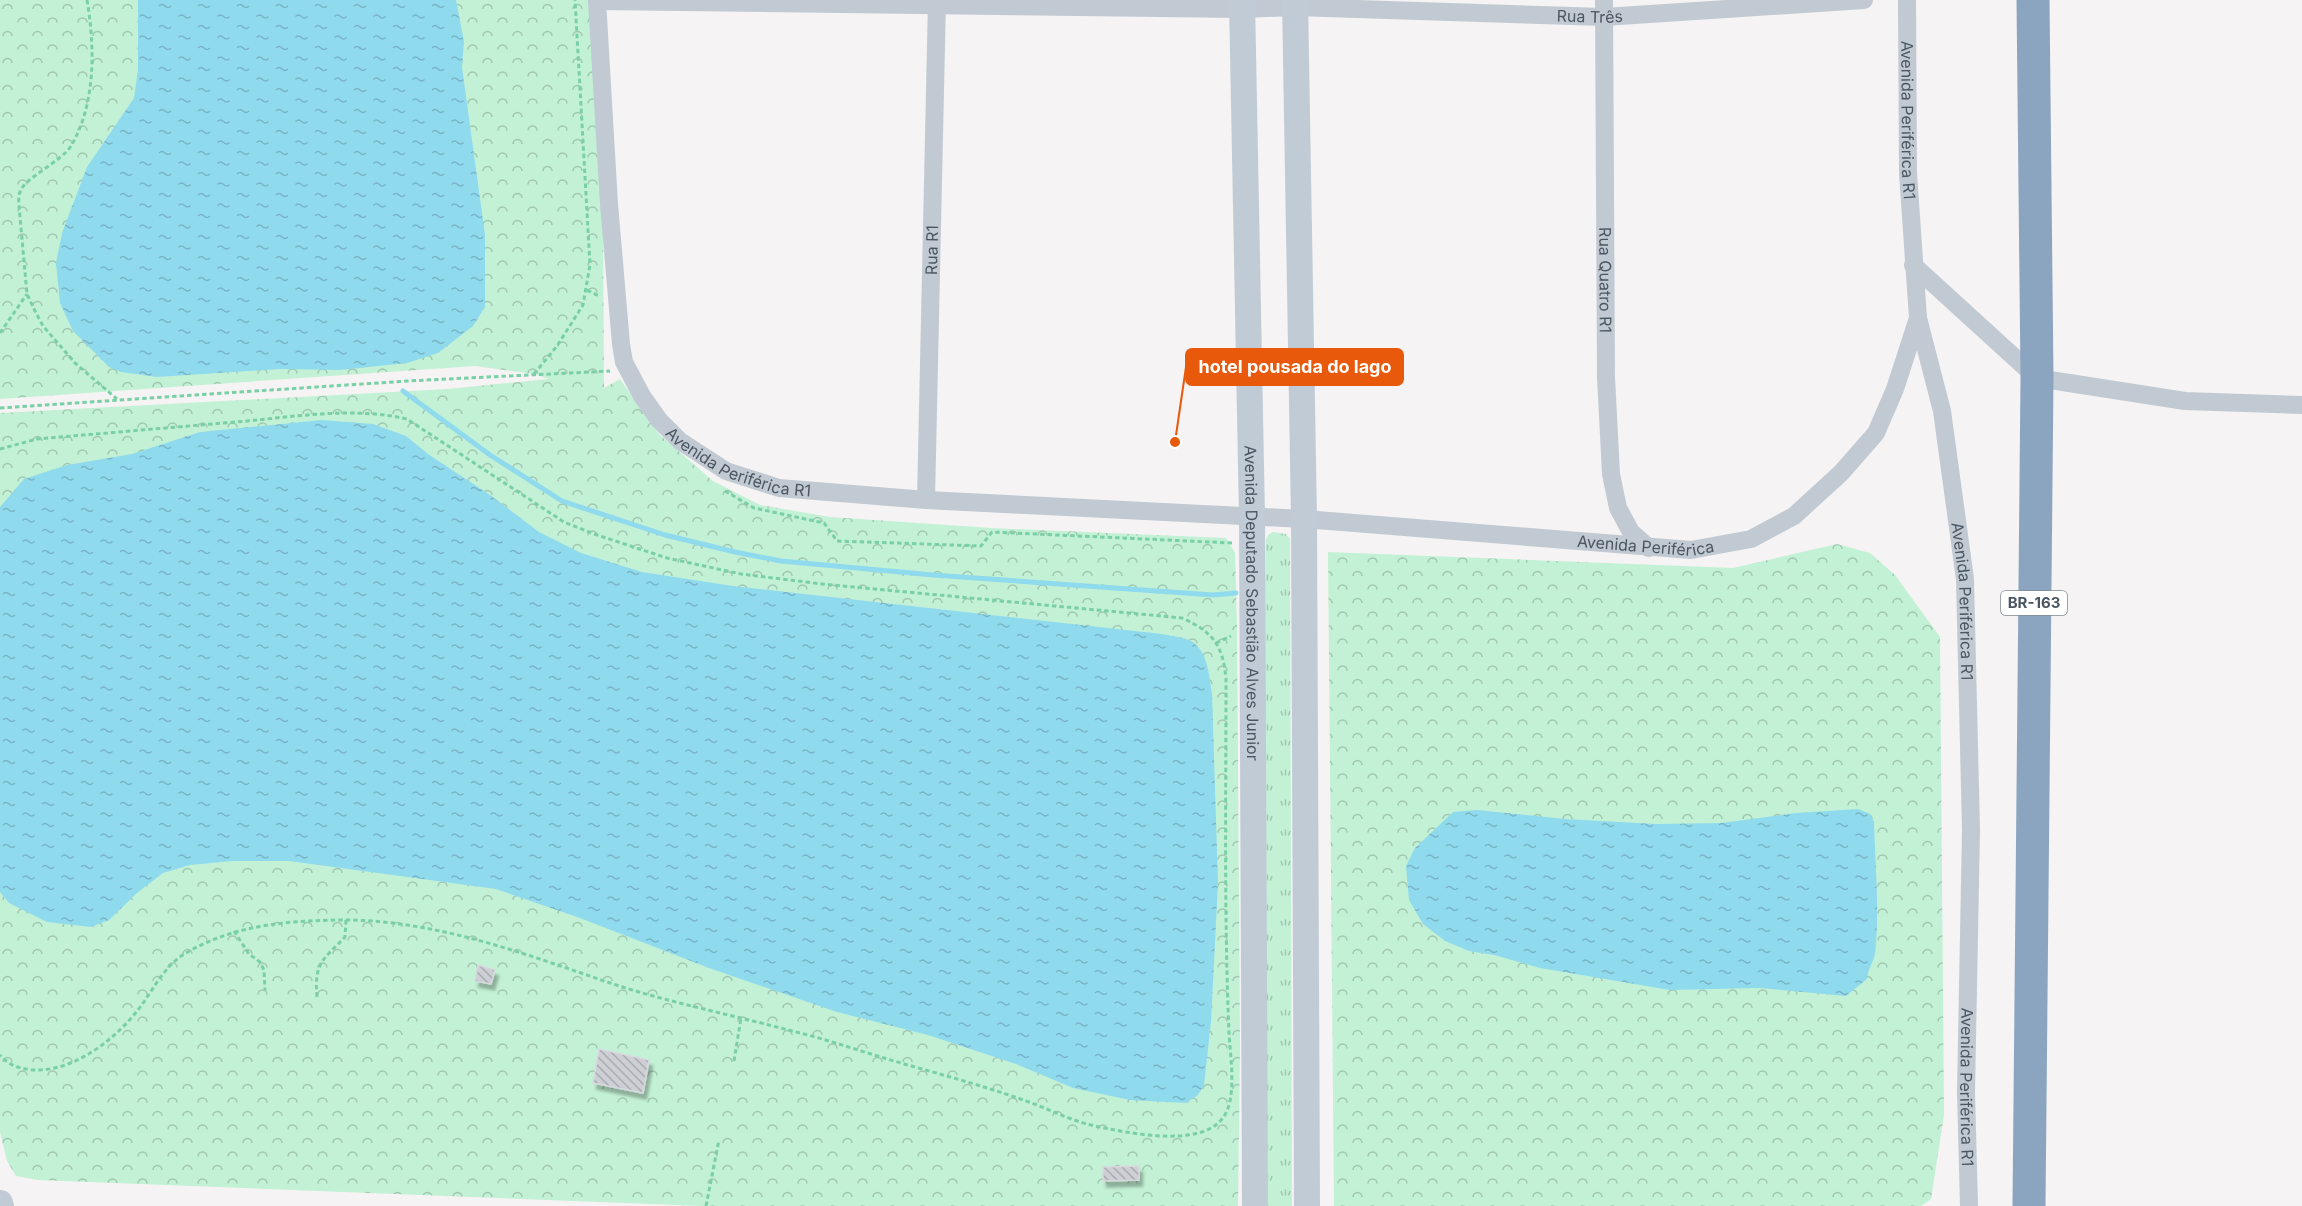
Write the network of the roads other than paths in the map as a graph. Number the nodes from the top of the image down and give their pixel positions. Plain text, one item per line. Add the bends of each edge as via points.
1 (597, 0) edge
2 (1864, 0) edge
3 (1906, 0) edge
4 (2033, 0) edge
5 (937, 2) edge
6 (1295, 3) edge
7 (1242, 4) edge
8 (1604, 8) edge
9 (1913, 265) junction
10 (1918, 318) junction
11 (2037, 378) junction
12 (2302, 405) edge
13 (926, 500) junction
14 (1252, 517) junction
15 (1304, 519) junction
16 (1649, 548) junction
17 (2032, 1204) edge
18 (1255, 1206) edge
19 (1307, 1206) edge
20 (1969, 1206) edge

1 - 5 street, Rua Três
1 - 13 street, Avenida Periférica R1 via 621,344 624,363 642,396 680,441 726,471 779,488
2 - 8 street, Rua Três
3 - 9 street, Avenida Periférica R1
4 - 11 highway, BR-163
5 - 7 street, Rua Três
5 - 13 street, Rua R1
6 - 7 street, Rua Três
6 - 8 street, Rua Três
6 - 15 street
7 - 14 street, Avenida Deputado Sebastião Alves Junior
8 - 16 street, Rua Quatro R1 via 1606,377 1611,474 1618,508 1631,532
9 - 10 street, Avenida Periférica R1
9 - 11 street
10 - 16 street, Avenida Periférica via 1876,433 1794,516 1750,539 1691,550
10 - 20 street, Avenida Periférica R1 via 1942,411 1965,579 1971,830 1966,1092
11 - 12 street via 2185,401
11 - 17 highway, BR-163
13 - 14 street, Avenida Periférica R1
14 - 15 street, Avenida Periférica
14 - 18 street, Avenida Deputado Sebastião Alves Junior
15 - 16 street, Avenida Periférica
15 - 19 street

